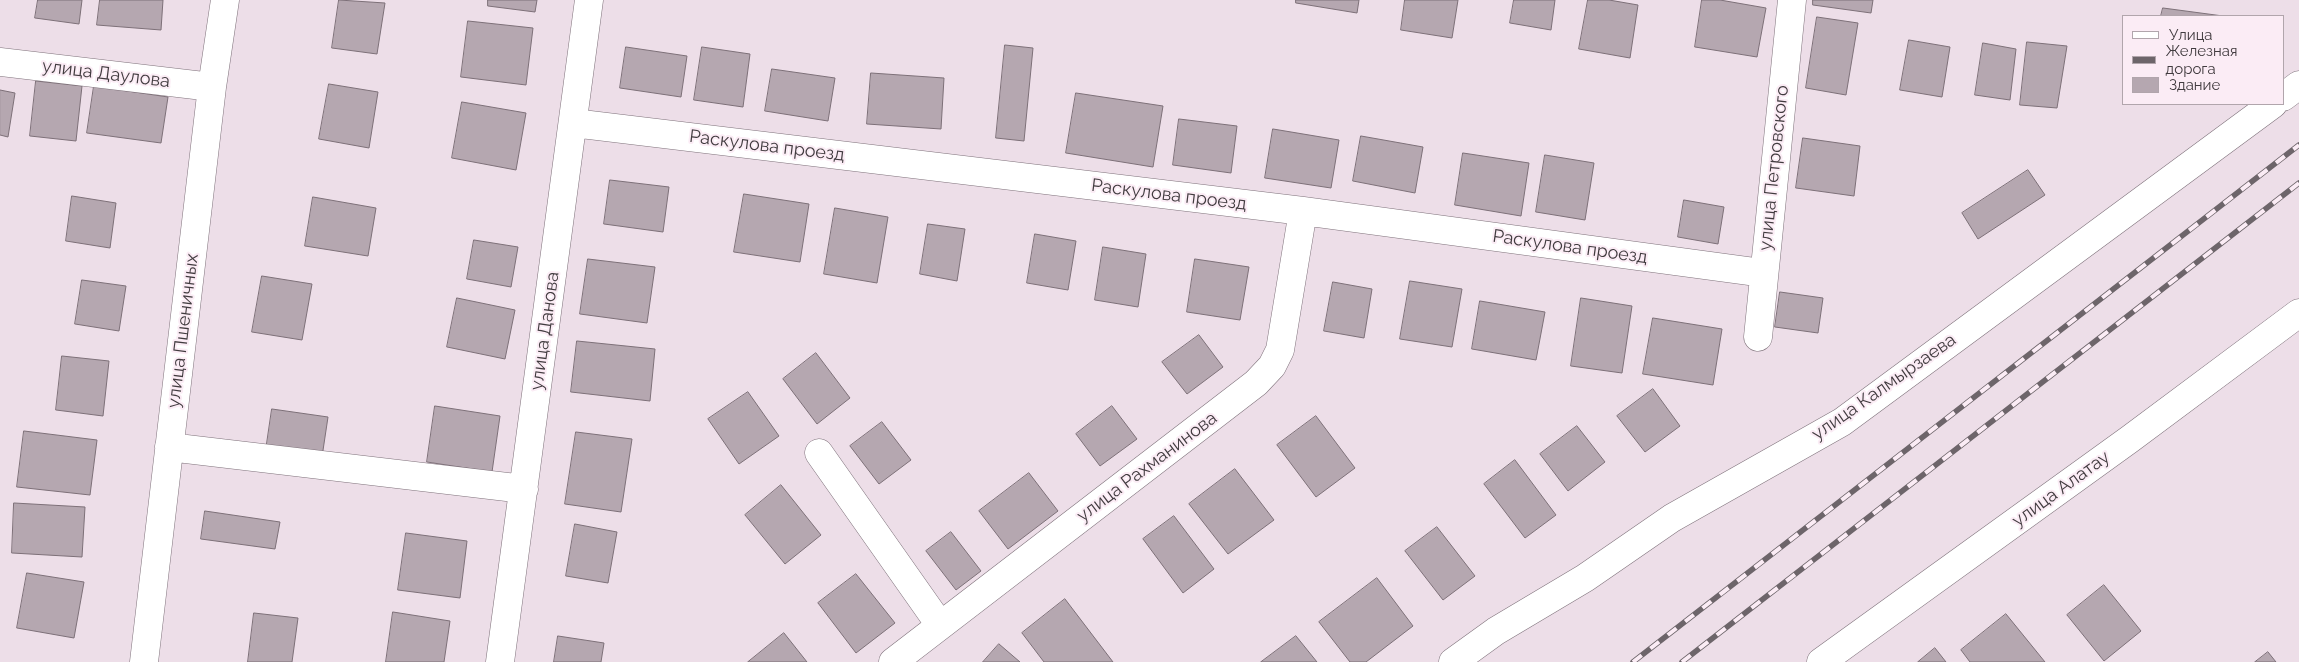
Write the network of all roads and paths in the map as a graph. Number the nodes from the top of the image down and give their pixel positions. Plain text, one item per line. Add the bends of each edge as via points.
1 (225, 0) edge
2 (589, 0) edge
3 (1792, 0) edge
4 (0, 62) edge
5 (2299, 85) edge
6 (212, 87) junction
7 (2284, 96) edge
8 (2272, 105) edge
9 (573, 123) junction
10 (1303, 211) junction
11 (1763, 273) junction
12 (2299, 313) edge
13 (1758, 337) dead end
14 (169, 447) junction
15 (819, 453) dead end
16 (524, 489) junction
17 (940, 626) junction
18 (144, 662) edge
19 (500, 662) edge
20 (893, 662) edge
21 (1453, 662) edge
22 (1821, 662) edge

1 - 6 street, улица Пшеничных
2 - 9 street, улица Данова
3 - 11 street, улица Петровского
4 - 6 street, улица Даулова
5 - 7 street
6 - 14 street, улица Пшеничных
8 - 21 street, улица Калмырзаева via 1842,422 1672,518
9 - 10 street, Раскулова проезд
9 - 16 street, улица Данова
10 - 11 street, Раскулова проезд
10 - 17 street, улица Рахманинова via 1280,350 1272,366 1256,383
11 - 13 street, улица Петровского
12 - 22 street, улица Алатау
14 - 16 street
14 - 18 street, улица Пшеничных
15 - 17 street
16 - 19 street, улица Данова
17 - 20 street, улица Рахманинова

